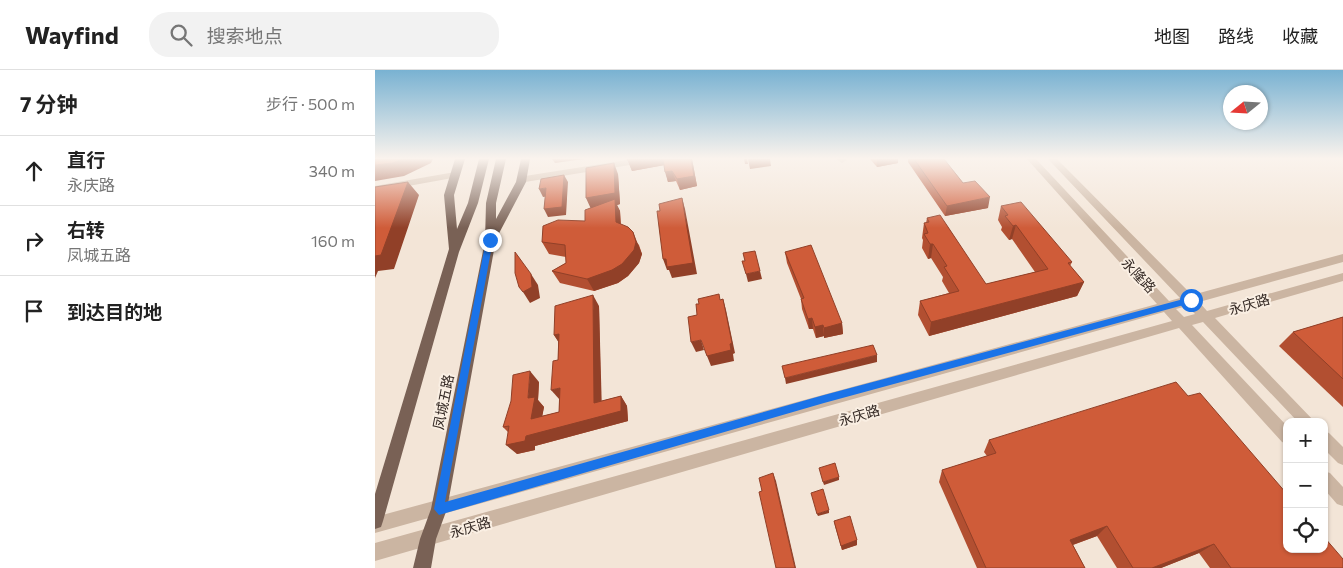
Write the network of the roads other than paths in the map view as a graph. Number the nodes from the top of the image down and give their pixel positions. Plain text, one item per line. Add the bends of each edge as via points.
1 (414, 182) edge
2 (453, 182) edge
3 (478, 182) edge
4 (496, 182) edge
5 (521, 182) edge
6 (1053, 182) edge
7 (1075, 182) edge
8 (375, 189) edge
9 (490, 240) junction
10 (453, 252) junction
11 (1343, 258) edge
12 (1343, 277) edge
13 (1191, 300) junction
14 (1168, 307) junction
15 (1206, 316) junction
16 (1182, 322) junction
17 (1304, 418) edge
18 (1283, 433) edge
19 (1328, 442) edge
20 (1343, 458) edge
21 (1328, 482) edge
22 (1343, 498) edge
23 (439, 509) junction
24 (375, 521) edge
25 (375, 525) edge
26 (428, 538) junction
27 (375, 552) edge
28 (422, 568) edge

1 - 8 street
2 - 10 main road via 449,195
3 - 10 main road
4 - 9 main road via 491,203
5 - 9 main road
6 - 14 street, 永隆路
7 - 13 street, 永隆路
9 - 23 main road, 凤城五路
10 - 24 main road
11 - 13 street, 永庆路
12 - 15 street, 永庆路
13 - 14 street, 永庆路
13 - 15 street, 永隆路
14 - 16 street, 永隆路
14 - 23 street, 永庆路 via 824,399
15 - 16 street, 永庆路
15 - 17 street, 永隆路
16 - 18 street, 永隆路
16 - 26 street, 永庆路
19 - 20 street
21 - 22 street
23 - 25 street, 永庆路
23 - 26 main road, 凤城五路
26 - 27 street, 永庆路
26 - 28 main road, 凤城五路

